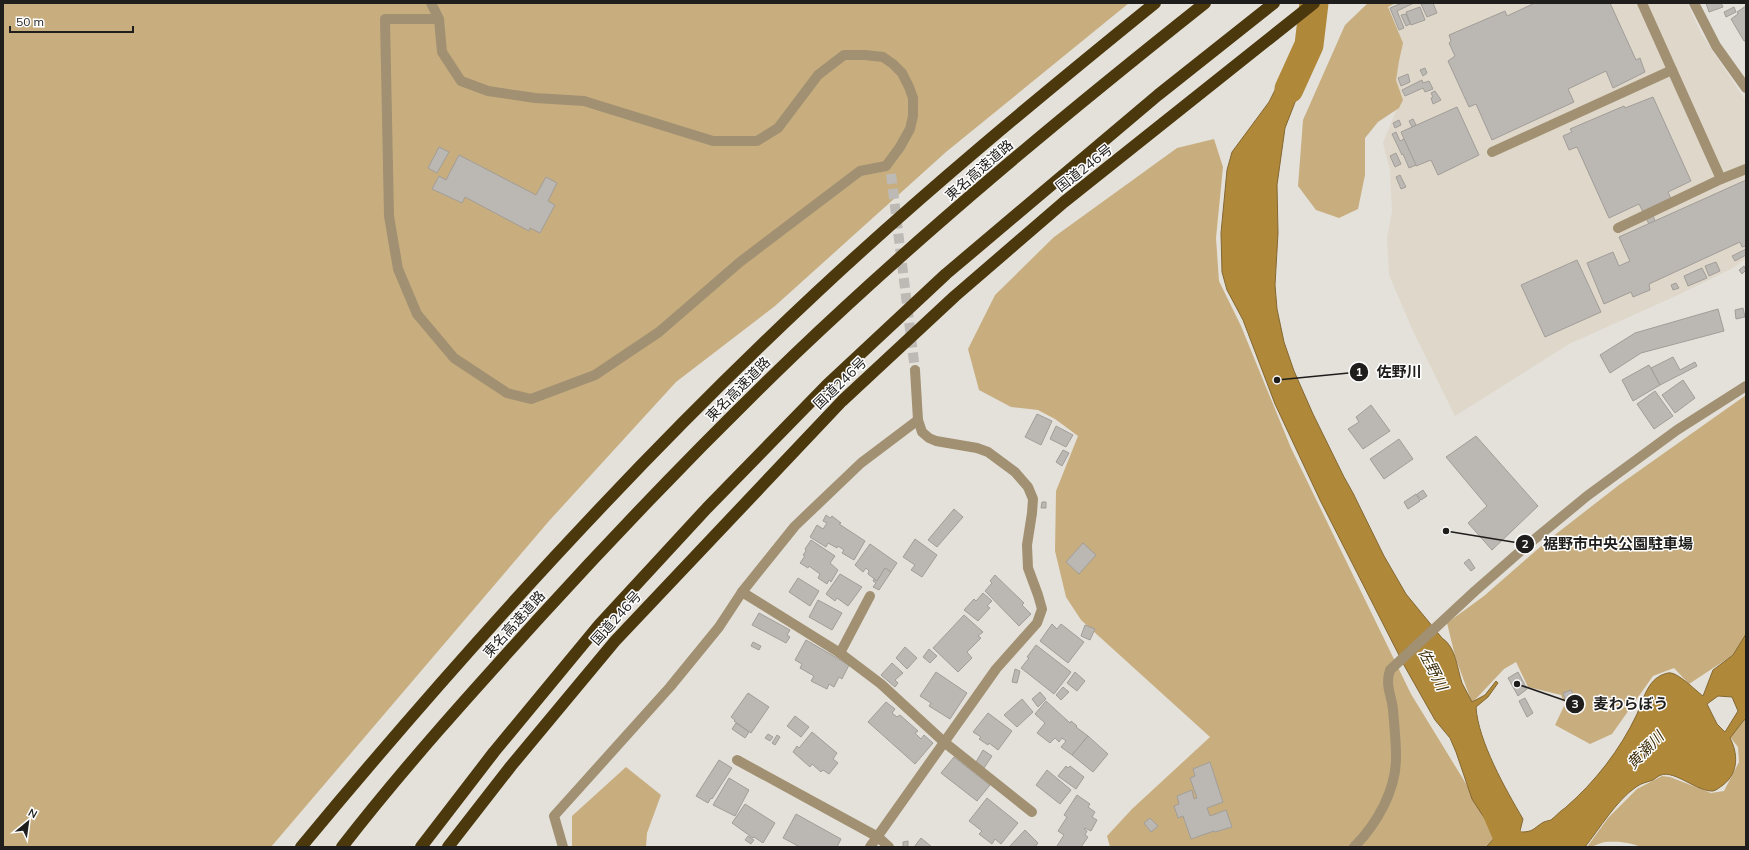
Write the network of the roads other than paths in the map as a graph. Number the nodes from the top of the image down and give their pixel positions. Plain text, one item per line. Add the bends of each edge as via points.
1 (431, 3) edge
2 (1155, 3) edge
3 (1206, 3) edge
4 (1274, 3) edge
5 (1314, 3) edge
6 (1642, 3) edge
7 (1694, 3) edge
8 (438, 19) junction
9 (1672, 70) junction
10 (1746, 88) edge
11 (1492, 152) dead end
12 (1746, 169) edge
13 (1720, 180) junction
14 (1618, 228) dead end
15 (915, 370) tunnel mouth
16 (1746, 386) edge
17 (918, 420) junction
18 (742, 592) junction
19 (870, 596) dead end
20 (840, 653) junction
21 (944, 742) junction
22 (736, 760) dead end
23 (1032, 812) dead end
24 (878, 837) junction
25 (301, 847) edge
26 (342, 847) edge
27 (421, 847) edge
28 (448, 847) edge
29 (563, 847) edge
30 (870, 847) edge
31 (889, 847) edge
32 (1354, 847) edge

1 - 8 street
2 - 25 highway, 東名高速道路 via 1033,102 894,221 652,453 556,554 436,687
3 - 26 highway, 東名高速道路 via 995,175 904,255 796,354 673,474 448,718
4 - 27 highway, 国道246号 via 1158,95 946,274 827,385 599,625 494,752
5 - 28 highway, 国道246号 via 1064,202 955,296 842,401 615,641 511,766
6 - 9 street
7 - 10 street via 1716,46
8 - 8 street via 384,19 389,216 398,269 417,314 454,358 507,393 531,399 595,375 659,332 740,262 860,171 889,170 910,130 913,98 909,86 902,73 883,57 844,55 818,75 778,128 758,141 713,141 584,102 488,91 461,81 442,52
9 - 11 street
9 - 13 street
12 - 13 street
13 - 14 street
15 - 17 street
16 - 32 street via 1677,430 1587,496 1524,548 1390,670 1387,680 1397,756 1392,788 1368,833
17 - 18 street via 860,463 795,526
17 - 21 street via 922,432 929,438 988,452 1015,472 1028,487 1033,499 1027,545 1028,568 1042,609 1038,623 996,669
18 - 20 street
18 - 29 street via 719,627 670,687 554,816
19 - 20 street
20 - 21 street via 881,684
21 - 23 street
21 - 24 street
22 - 24 street
24 - 30 street
24 - 31 street

